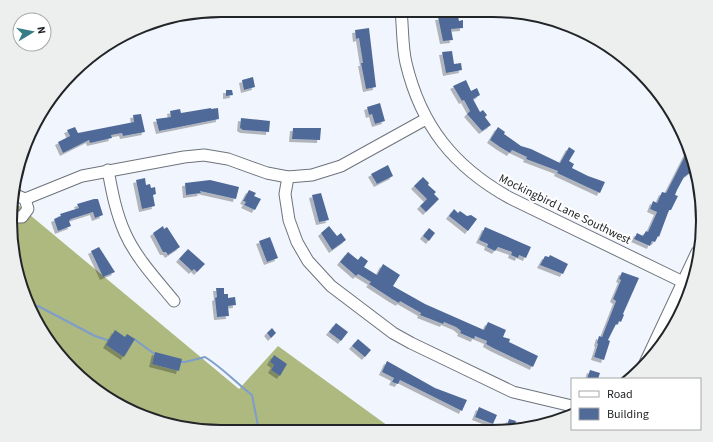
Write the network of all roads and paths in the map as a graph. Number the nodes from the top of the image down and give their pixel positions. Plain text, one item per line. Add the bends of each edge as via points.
1 (402, 17) edge
2 (426, 119) junction
3 (108, 170) junction
4 (288, 177) junction
5 (19, 196) edge
6 (25, 199) junction
7 (17, 217) edge
8 (691, 264) edge
9 (683, 282) junction
10 (174, 301) dead end
11 (653, 347) edge
12 (571, 406) edge

1 - 2 street, Mockingbird Lane Southwest via 406,61 414,92
2 - 4 street via 341,166 312,175
2 - 9 street, Mockingbird Lane Southwest via 455,158 490,187
3 - 4 street via 184,156 204,155 228,159 267,173
3 - 6 street via 82,176
3 - 10 street via 115,207 126,234 139,258
4 - 12 street via 285,194 289,220 297,242 308,261 331,286 410,343 513,392
5 - 6 street
6 - 7 street via 28,205 27,212 22,217
8 - 9 street
9 - 11 street

